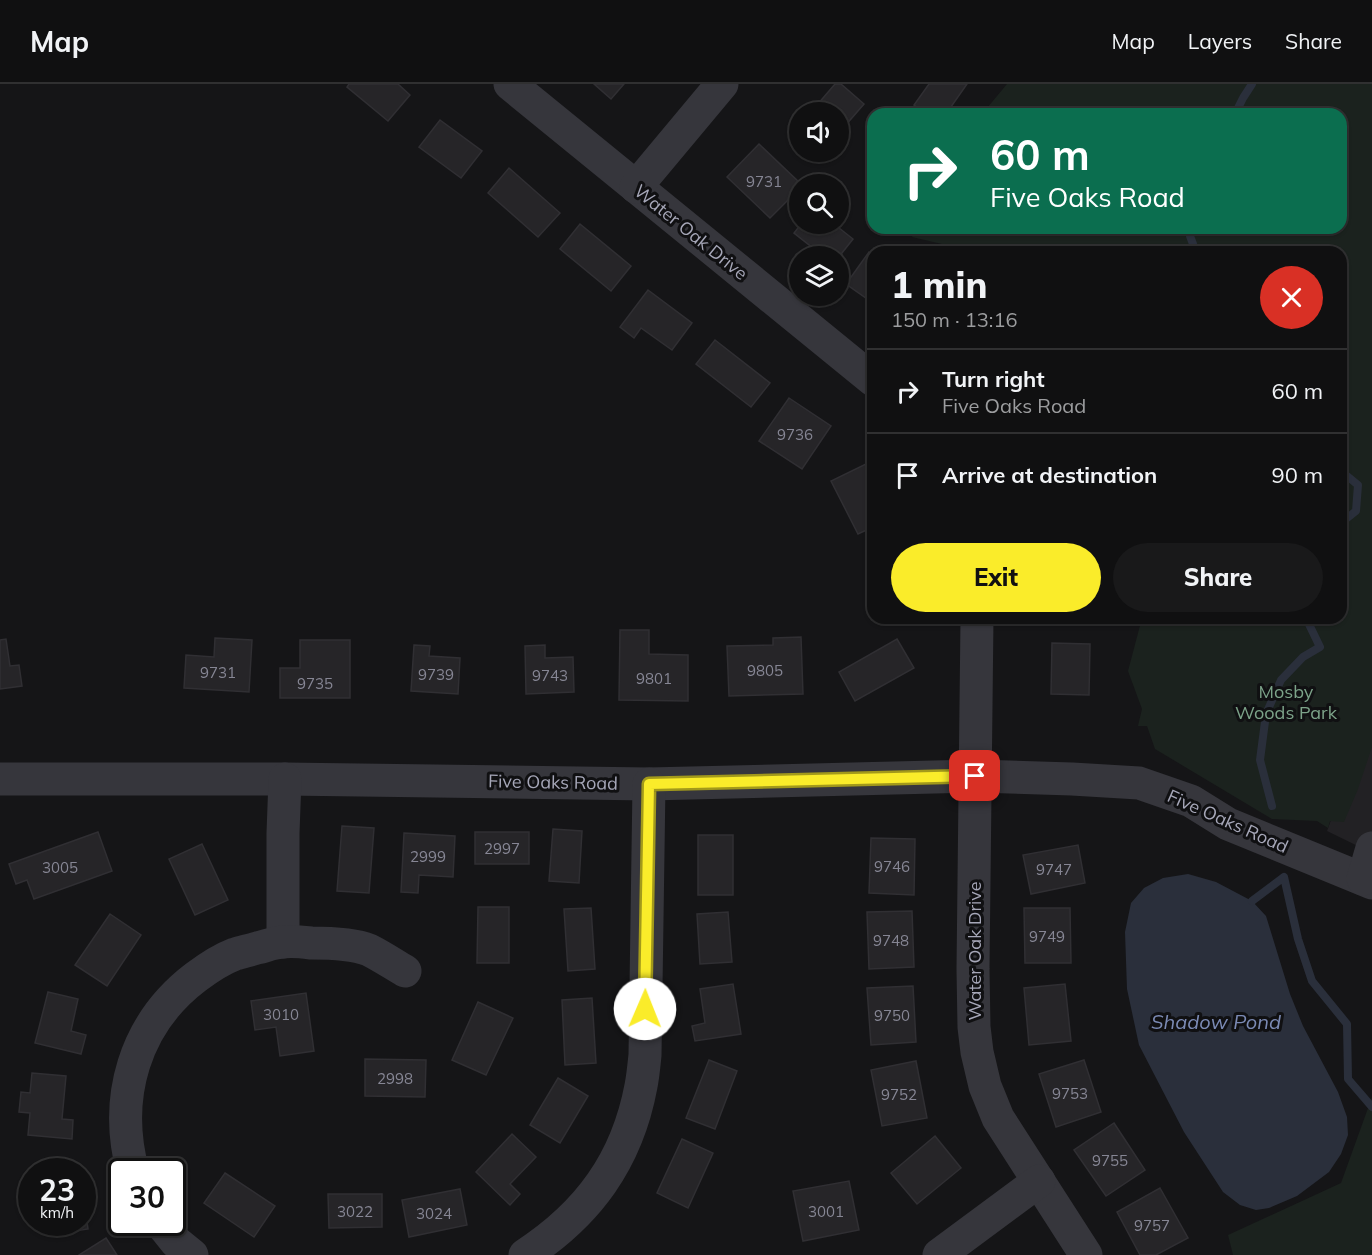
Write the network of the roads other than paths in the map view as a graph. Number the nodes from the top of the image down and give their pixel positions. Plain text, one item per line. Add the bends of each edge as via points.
1 (510, 84) edge
2 (722, 84) edge
3 (636, 187) junction
4 (867, 375) edge
5 (977, 624) edge
6 (975, 776) junction
7 (0, 779) edge
8 (285, 779) junction
9 (649, 784) junction
10 (1372, 848) edge
11 (1367, 881) edge
12 (284, 942) junction
13 (405, 971) dead end
14 (129, 1158) edge
15 (1039, 1181) junction
16 (171, 1236) edge
17 (192, 1255) edge
18 (525, 1255) edge
19 (939, 1255) edge
20 (1086, 1255) edge

1 - 3 street, Water Oak Drive
2 - 3 street
3 - 4 street, Water Oak Drive
5 - 6 street, Water Oak Drive
6 - 9 street, Five Oaks Road
6 - 11 street, Five Oaks Road via 1139,783 1191,801 1228,824
6 - 15 street, Water Oak Drive via 973,969 977,1052 998,1118
7 - 8 street, Five Oaks Road
8 - 9 street, Five Oaks Road
8 - 12 street
9 - 18 street via 642,1085 624,1143 599,1188 564,1227
10 - 11 street
12 - 13 street via 368,950
12 - 14 street via 234,954 206,970 184,986 153,1023 133,1066 127,1095 125,1132
15 - 19 street
15 - 20 street, Water Oak Drive
16 - 17 street

